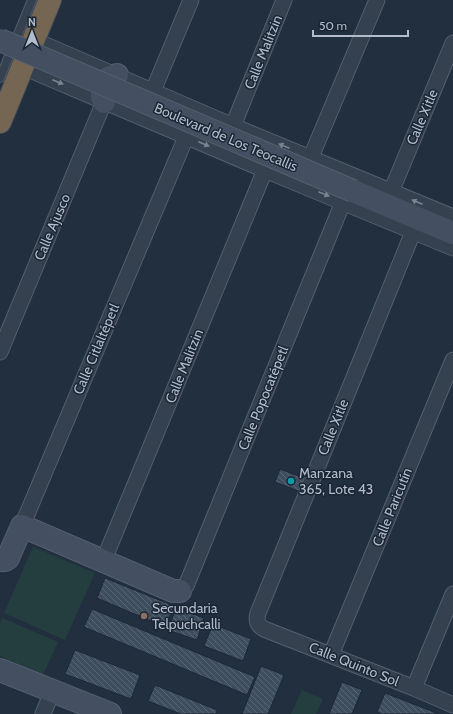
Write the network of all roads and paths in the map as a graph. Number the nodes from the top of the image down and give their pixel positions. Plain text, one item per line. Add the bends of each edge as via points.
1 (32, 0) edge
2 (50, 0) edge
3 (191, 0) edge
4 (284, 0) edge
5 (377, 0) edge
6 (0, 40) edge
7 (34, 40) junction
8 (453, 43) edge
9 (23, 67) junction
10 (117, 75) junction
11 (0, 78) edge
12 (153, 91) junction
13 (104, 102) junction
14 (0, 122) edge
15 (233, 126) junction
16 (186, 137) junction
17 (311, 157) junction
18 (265, 170) junction
19 (391, 192) junction
20 (343, 202) junction
21 (453, 217) edge
22 (412, 232) junction
23 (453, 233) edge
24 (453, 248) edge
25 (0, 352) edge
26 (453, 360) edge
27 (22, 526) junction
28 (2, 560) edge
29 (103, 562) junction
30 (180, 591) joint
31 (453, 594) edge
32 (257, 623) joint
33 (331, 655) junction
34 (0, 670) edge
35 (414, 688) junction
36 (52, 692) junction
37 (453, 705) edge
38 (43, 714) edge
39 (110, 714) edge

1 - 11 lane
2 - 7 highway
3 - 12 street
4 - 15 street, Calle Malitzin
5 - 17 street
6 - 23 street, Boulevard de Los Teocallis, bridge
7 - 9 highway
7 - 10 street, Boulevard de Los Teocallis
8 - 19 street, Calle Xitle
9 -> 13 street, Boulevard de Los Teocallis
9 - 14 highway
10 - 12 street, Boulevard de Los Teocallis
10 - 13 street via 108,78 101,93
12 - 15 street, Boulevard de Los Teocallis
13 - 16 street, Boulevard de Los Teocallis
13 - 25 street, Calle Ajusco
17 -> 15 street, Boulevard de Los Teocallis
16 -> 18 street, Boulevard de Los Teocallis
16 - 27 street, Calle Citlaltépetl
17 - 19 street, Boulevard de Los Teocallis
18 -> 20 street, Boulevard de Los Teocallis
18 - 29 street, Calle Malitzin
21 -> 19 street, Boulevard de Los Teocallis
20 - 22 street, Boulevard de Los Teocallis
20 - 30 street, Calle Popocatépetl via 186,586
22 - 24 street, Boulevard de Los Teocallis
22 - 32 street, Calle Xitle via 258,613
26 - 33 street, Calle Paricutín
27 - 28 street, Calle Citlaltépetl via 10,555
27 - 29 street
29 - 30 street via 174,591
31 - 35 street
32 - 33 street, Calle Quinto Sol via 264,629
33 - 35 street, Calle Quinto Sol
34 - 36 street
35 - 37 street, Calle Quinto Sol
36 - 38 street
36 - 39 street

